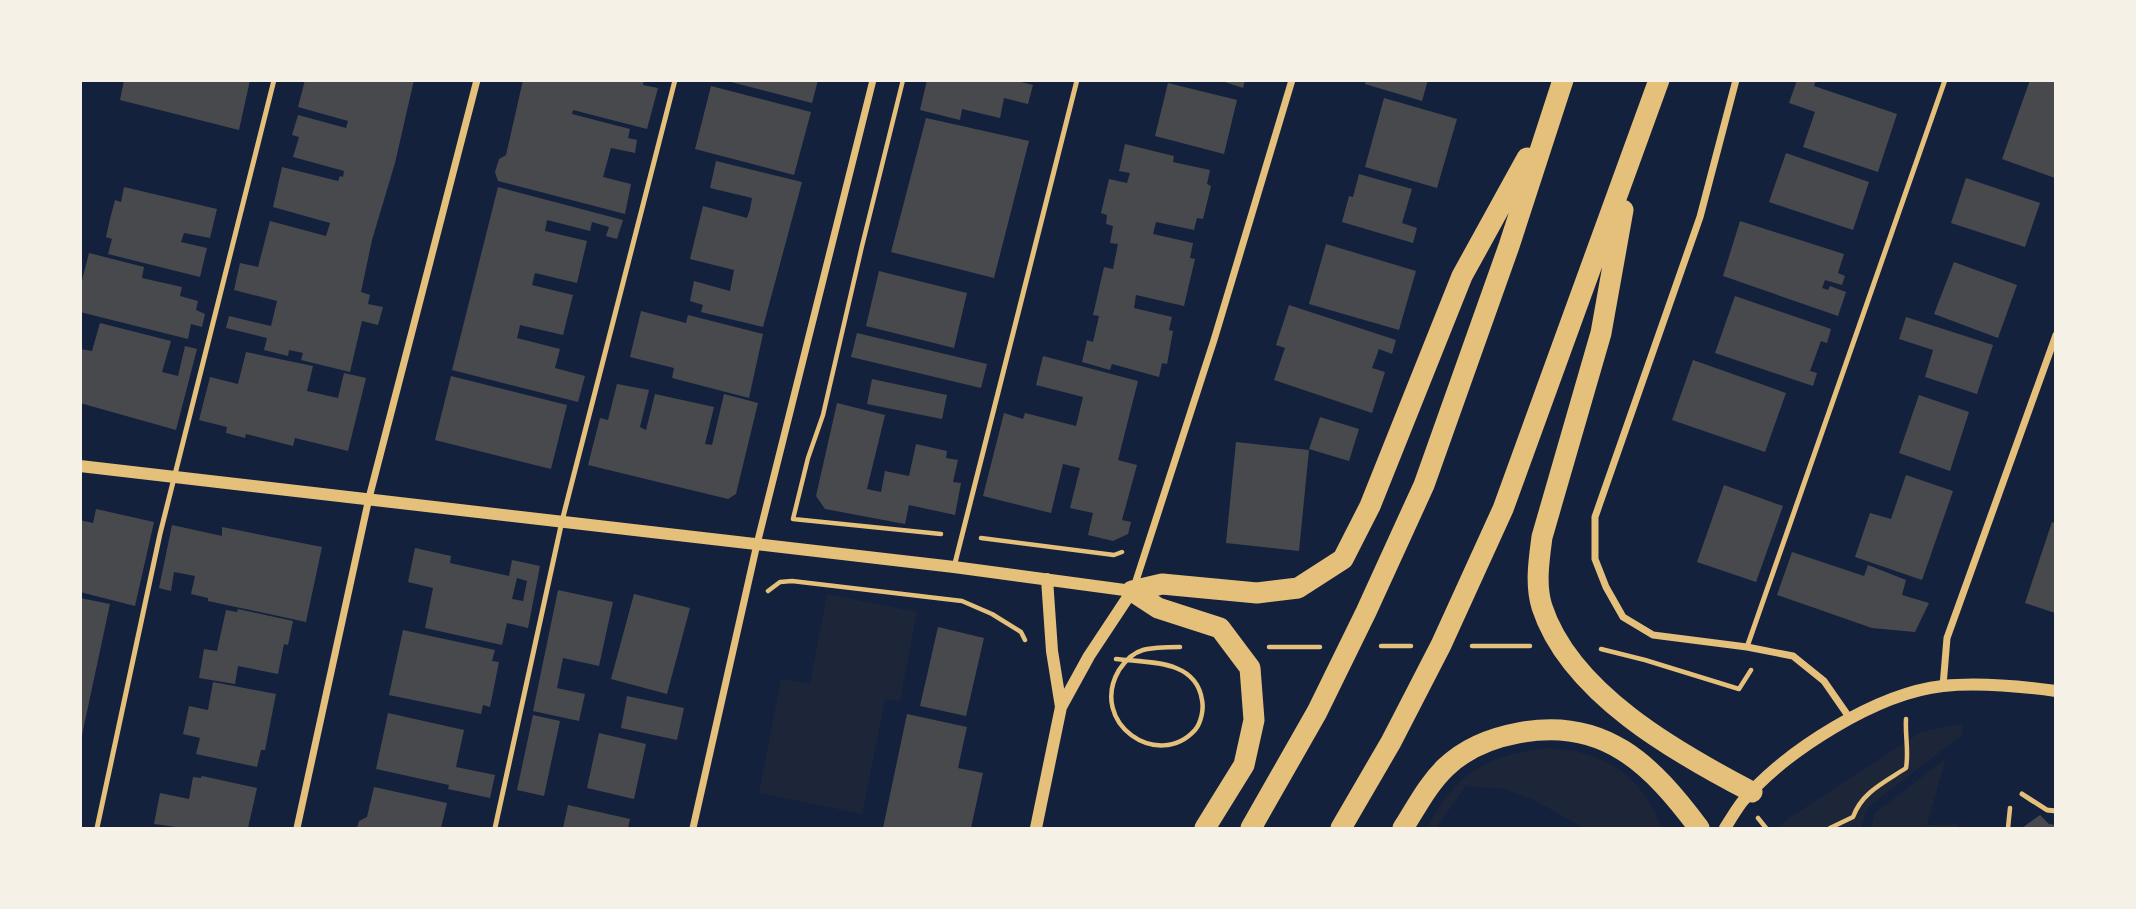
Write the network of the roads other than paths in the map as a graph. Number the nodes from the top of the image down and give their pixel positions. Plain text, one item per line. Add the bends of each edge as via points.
1 (274, 80) edge
2 (477, 80) edge
3 (675, 80) edge
4 (873, 80) edge
5 (1077, 80) edge
6 (1292, 80) edge
7 (1563, 80) edge
8 (1658, 80) edge
9 (1737, 80) edge
10 (1945, 80) edge
11 (1552, 114) junction
12 (1634, 150) junction
13 (2056, 335) edge
14 (80, 466) edge
15 (174, 476) junction
16 (369, 498) junction
17 (562, 521) junction
18 (757, 544) junction
19 (954, 566) junction
20 (1047, 579) junction
21 (1132, 591) junction
22 (1747, 647) junction
23 (1943, 686) junction
24 (2056, 691) edge
25 (1061, 707) junction
26 (1849, 717) junction
27 (1752, 792) junction
28 (2022, 794) dead end
29 (2056, 811) edge
30 (97, 828) edge
31 (297, 828) edge
32 (495, 828) edge
33 (694, 828) edge
34 (1036, 828) edge
35 (1205, 828) edge
36 (1251, 828) edge
37 (1341, 828) edge
38 (1403, 828) edge
39 (1699, 828) edge
40 (1725, 828) edge

1 - 15 lane
2 - 16 street
3 - 17 lane
4 - 18 street
5 - 19 lane
6 - 21 street
7 - 11 highway
8 - 12 highway
9 - 22 street via 1700,217 1595,517 1595,559 1623,617 1643,629 1654,635
10 - 22 lane
11 - 21 highway via 1462,276 1370,506 1343,559 1298,588 1257,593 1162,584
11 - 36 highway via 1423,485 1317,712
12 - 27 highway via 1601,333 1542,537 1538,570 1541,604 1560,646 1610,700 1703,767
12 - 37 highway via 1503,509 1441,645
13 - 23 street via 1947,638
14 - 15 street
15 - 16 street
15 - 30 lane
16 - 17 street
16 - 31 street
17 - 18 street
17 - 32 lane
18 - 19 street
18 - 33 street
19 - 20 street
20 - 21 street
20 - 25 street
21 - 25 street
21 - 35 highway via 1158,608 1220,628 1250,668 1254,720 1244,765
22 - 26 street via 1793,656 1824,681
23 - 24 street
23 - 26 street via 1906,694
25 - 34 street
26 - 27 street via 1785,762
27 - 40 street
28 - 29 lane
38 - 39 highway via 1445,767 1462,754 1496,738 1548,729 1585,733 1625,751 1660,780

